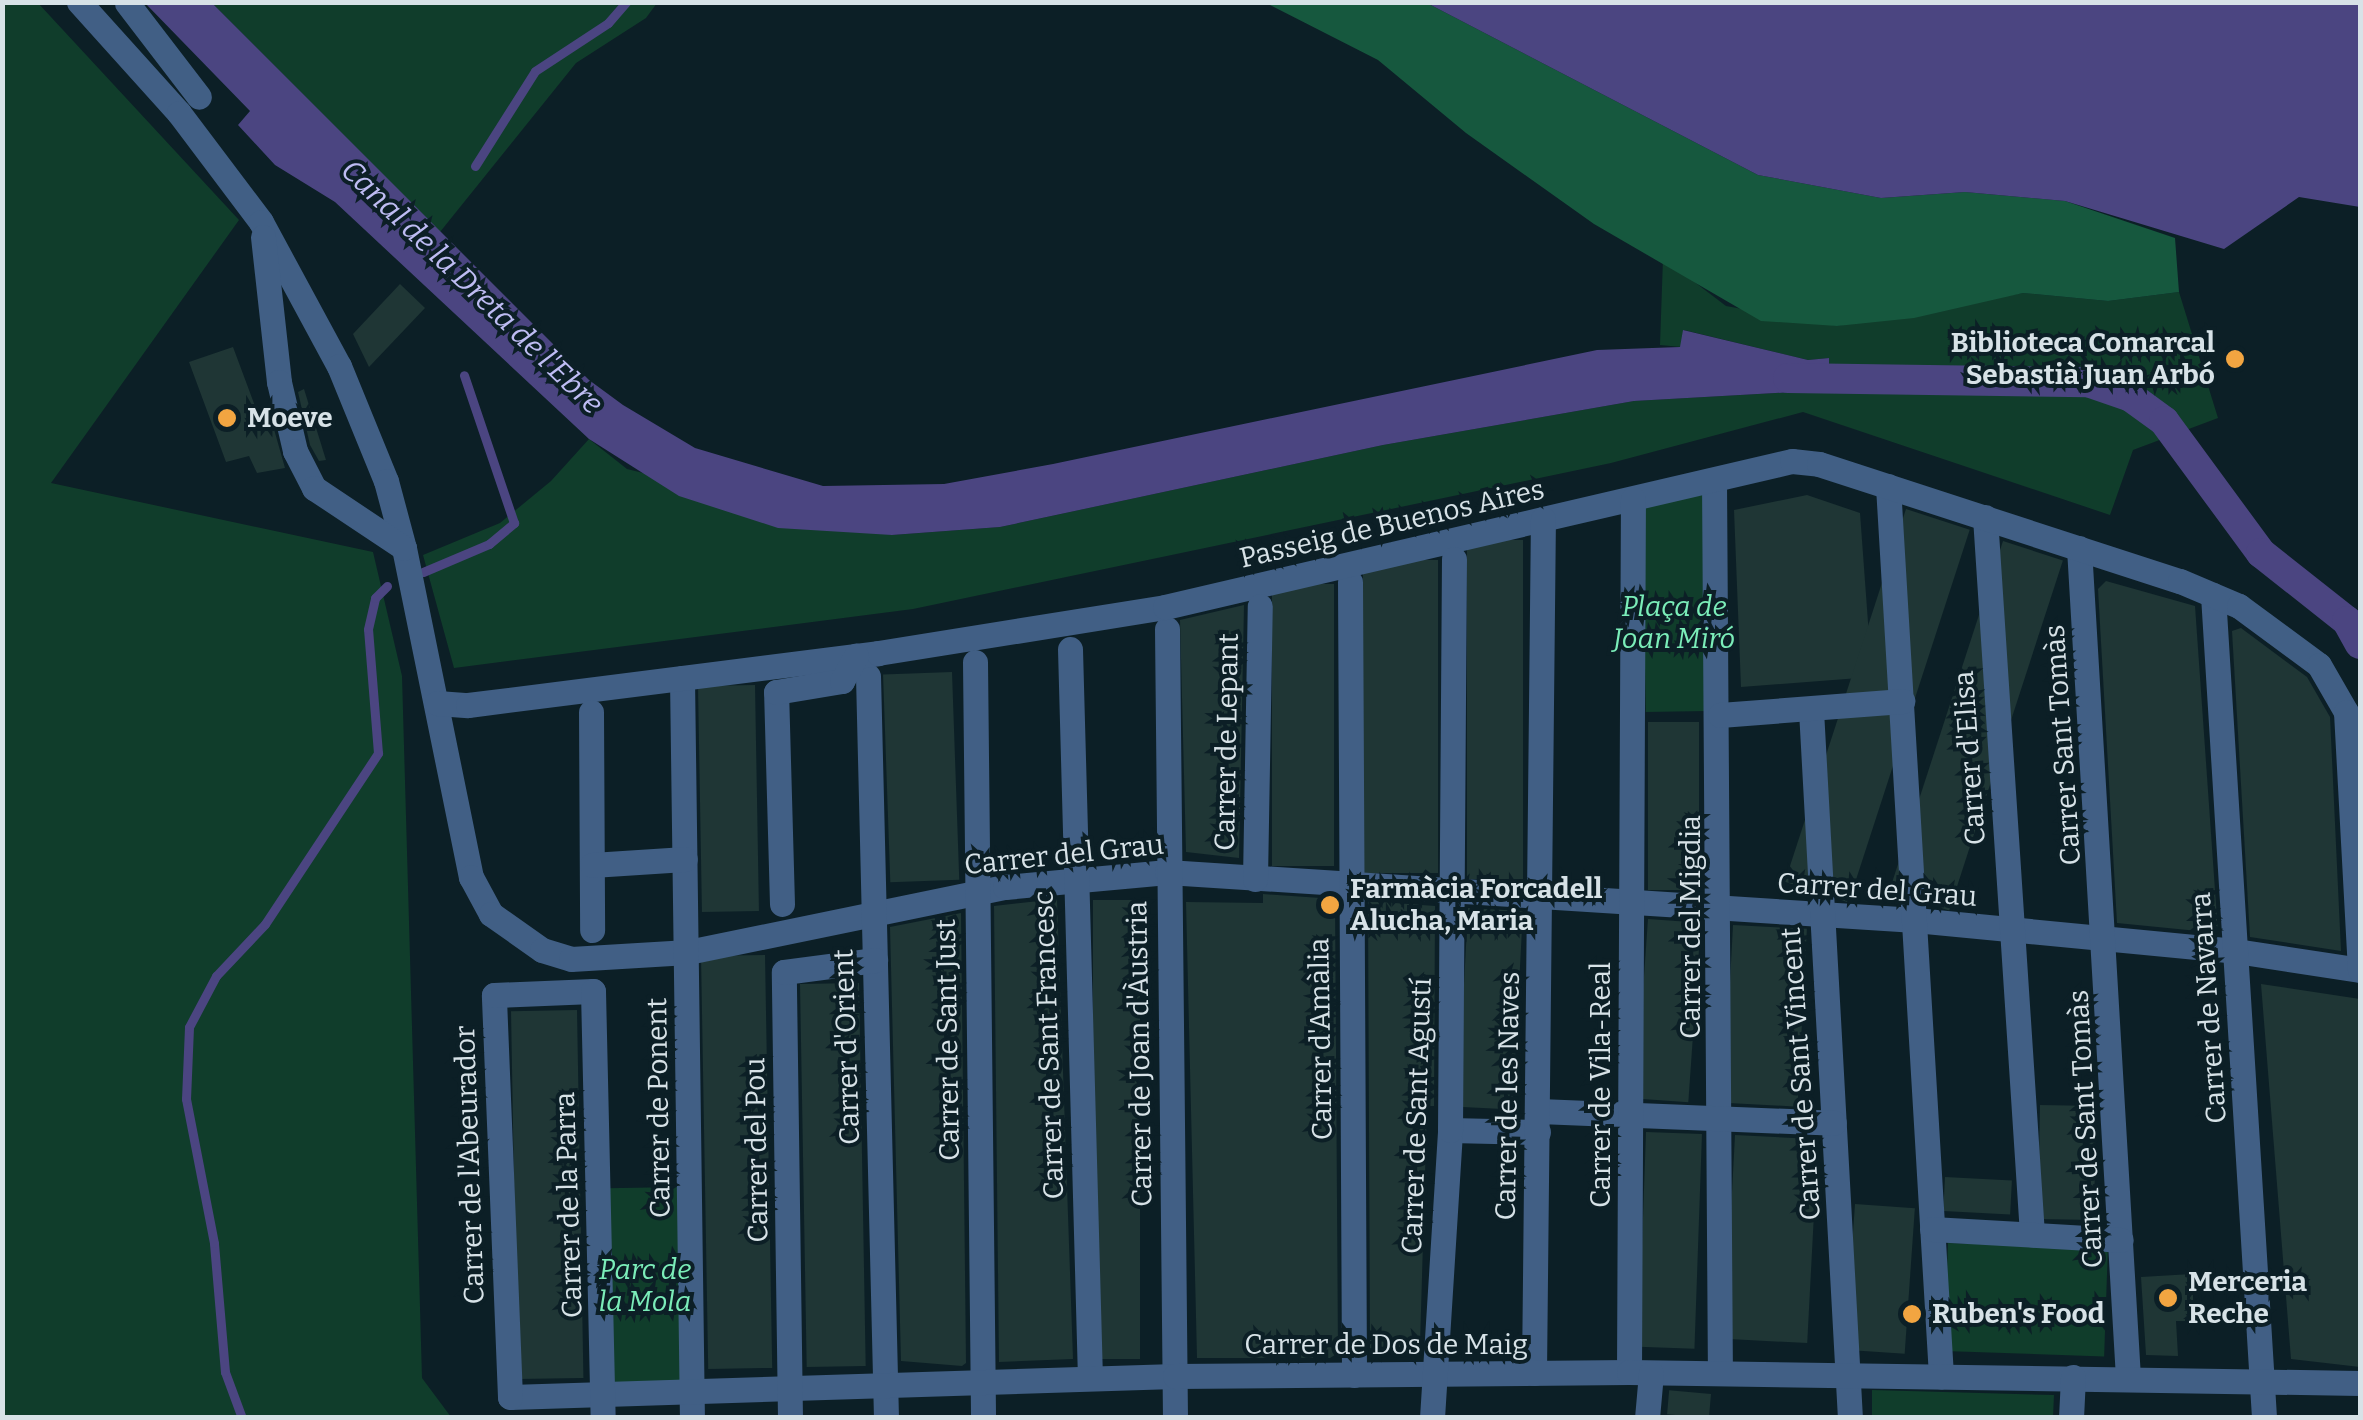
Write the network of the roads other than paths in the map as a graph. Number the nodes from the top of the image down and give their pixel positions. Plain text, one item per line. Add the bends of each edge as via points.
1 (80, 2) edge
2 (127, 2) edge
3 (199, 97) dead end
4 (261, 222) junction
5 (1714, 480) junction
6 (1888, 486) junction
7 (1633, 498) junction
8 (1985, 517) junction
9 (1542, 519) junction
10 (404, 548) junction
11 (2079, 548) junction
12 (1454, 560) dead end
13 (1350, 582) dead end
14 (2213, 595) junction
15 (1260, 606) dead end
16 (1167, 629) dead end
17 (1070, 649) dead end
18 (976, 662) dead end
19 (862, 666) junction
20 (682, 678) junction
21 (1902, 701) junction
22 (437, 703) junction
23 (1810, 710) junction
24 (592, 712) dead end
25 (1720, 714) junction
26 (685, 859) junction
27 (592, 865) junction
28 (1167, 872) junction
29 (1255, 879) junction
30 (1074, 881) junction
31 (1350, 887) junction
32 (976, 893) junction
33 (1453, 895) junction
34 (1540, 897) junction
35 (782, 904) dead end
36 (1630, 904) junction
37 (1721, 912) junction
38 (874, 914) junction
39 (1821, 917) junction
40 (1915, 920) junction
41 (2011, 929) junction
42 (592, 930) dead end
43 (2106, 938) junction
44 (2236, 950) junction
45 (688, 952) junction
46 (875, 960) junction
47 (2360, 970) edge
48 (593, 991) joint
49 (1632, 1115) junction
50 (1723, 1118) junction
51 (1539, 1122) junction
52 (1834, 1123) junction
53 (1450, 1130) junction
54 (1932, 1229) junction
55 (2032, 1234) junction
56 (2122, 1240) junction
57 (1640, 1372) junction
58 (1720, 1373) junction
59 (1436, 1374) junction
60 (1534, 1374) junction
61 (1851, 1374) junction
62 (1354, 1375) junction
63 (1175, 1376) junction
64 (1941, 1376) junction
65 (2073, 1377) junction
66 (1090, 1378) junction
67 (2128, 1378) junction
68 (2264, 1378) junction
69 (983, 1382) junction
70 (2360, 1383) edge
71 (886, 1384) junction
72 (790, 1386) junction
73 (692, 1390) junction
74 (510, 1398) junction
75 (604, 1406) edge
76 (537, 1418) edge
77 (692, 1418) edge
78 (790, 1418) edge
79 (886, 1418) edge
80 (983, 1418) edge
81 (1175, 1418) edge
82 (1432, 1418) edge
83 (1647, 1418) edge
84 (1850, 1418) edge
85 (2071, 1418) edge
86 (2264, 1418) edge

1 - 4 street via 168,100
2 - 3 street
4 - 10 street via 359,410
4 - 10 street via 279,382 295,451 314,488
5 - 6 street, Passeig de Buenos Aires via 1792,462
5 - 7 street, Passeig de Buenos Aires
5 - 25 street, Carrer del Migdia
6 - 8 street, Passeig de Buenos Aires
6 - 21 street
7 - 9 street, Passeig de Buenos Aires
7 - 36 street, Carrer de Vila-Real
8 - 11 street, Passeig de Buenos Aires
8 - 41 street, Carrer d'Elisa
9 - 19 street, Passeig de Buenos Aires via 1165,607
9 - 34 street, Carrer de les Naves
10 - 22 street
11 - 14 street, Passeig de Buenos Aires
11 - 43 street, Carrer Sant Tomàs
12 - 33 street, Carrer de Sant Agustí
13 - 31 street, Carrer d'Amàlia
14 - 44 street, Carrer de Navarra
14 - 47 street, Passeig de Buenos Aires via 2239,606 2320,665 2346,712
15 - 29 street, Carrer de Lepant
16 - 28 street, Carrer de Joan d'Àustria
17 - 30 street, Carrer de Sant Francesc
18 - 32 street, Carrer de Sant Just
19 - 20 street, Passeig de Buenos Aires
19 - 35 street via 842,680 776,692
19 - 38 street, Carrer d'Orient
20 - 22 street, Passeig de Buenos Aires via 468,705
20 - 26 street, Carrer de Ponent
21 - 23 street
21 - 40 street
22 - 45 street, Carrer del Grau via 471,877 491,914 542,950 570,960
23 - 25 street
23 - 39 street, Carrer de Sant Vincent
24 - 27 street
25 - 37 street, Carrer del Migdia
26 - 27 street
26 - 45 street, Carrer de Ponent
27 - 42 street
28 - 29 street, Carrer del Grau
28 - 30 street, Carrer del Grau
28 - 63 street, Carrer de Joan d'Àustria
29 - 31 street, Carrer del Grau
30 - 32 street, Carrer del Grau
30 - 66 street, Carrer de Sant Francesc
31 - 33 street, Carrer del Grau
31 - 62 street, Carrer d'Amàlia
32 - 38 street, Carrer del Grau
32 - 69 street, Carrer de Sant Just
33 - 34 street, Carrer del Grau
33 - 53 street, Carrer de Sant Agustí
34 - 36 street, Carrer del Grau
34 - 51 street, Carrer de les Naves
36 - 37 street, Carrer del Grau
36 - 49 street, Carrer de Vila-Real
37 - 39 street, Carrer del Grau
37 - 50 street, Carrer del Migdia
38 - 45 street, Carrer del Grau
38 - 46 street, Carrer d'Orient
39 - 40 street, Carrer del Grau
39 - 52 street, Carrer de Sant Vincent
40 - 41 street, Carrer del Grau
40 - 54 street
41 - 43 street, Carrer del Grau
41 - 55 street, Carrer d'Elisa
43 - 44 street, Carrer del Grau
43 - 56 street, Carrer de Sant Tomàs
44 - 47 street, Carrer del Grau
44 - 68 street, Carrer de Navarra
45 - 73 street, Carrer de Ponent
46 - 71 street, Carrer d'Orient
46 - 72 street, Carrer del Pou via 784,972
48 - 74 street, Carrer de l'Abeurador via 494,995
48 - 75 street, Carrer de la Parra
49 - 50 street
49 - 51 street
49 - 57 street, Carrer de Vila-Real
50 - 52 street
50 - 58 street, Carrer del Migdia
51 - 53 street
51 - 60 street, Carrer de les Naves
52 - 61 street, Carrer de Sant Vincent
53 - 59 street, Carrer de Sant Agustí
54 - 55 street
54 - 64 street
55 - 56 street
56 - 67 street, Carrer de Sant Tomàs
57 - 58 street, Carrer de Dos de Maig
57 - 60 street, Carrer de Dos de Maig
57 - 83 street, Carrer de Vila-Real
58 - 61 street, Carrer de Dos de Maig
59 - 60 street, Carrer de Dos de Maig
59 - 62 street, Carrer de Dos de Maig
59 - 82 street, Carrer de Sant Agustí
61 - 64 street, Carrer de Dos de Maig
61 - 84 street, Carrer de Sant Vincent
62 - 63 street, Carrer de Dos de Maig
63 - 66 street, Carrer de Dos de Maig
63 - 81 street, Carrer de Joan d'Àustria
64 - 65 street, Carrer de Dos de Maig
65 - 67 street, Carrer de Dos de Maig
65 - 85 street
66 - 69 street, Carrer de Dos de Maig
67 - 68 street, Carrer de Dos de Maig
68 - 70 street, Carrer de Dos de Maig
68 - 86 street, Carrer de Navarra
69 - 71 street, Carrer de Dos de Maig
69 - 80 street, Carrer de Sant Just
71 - 72 street, Carrer de Dos de Maig
71 - 79 street, Carrer d'Orient
72 - 73 street, Carrer de Dos de Maig
72 - 78 street, Carrer del Pou
73 - 75 street, Carrer de Dos de Maig
73 - 77 street, Carrer de Ponent
74 - 75 street, Carrer de Dos de Maig
74 - 76 street

